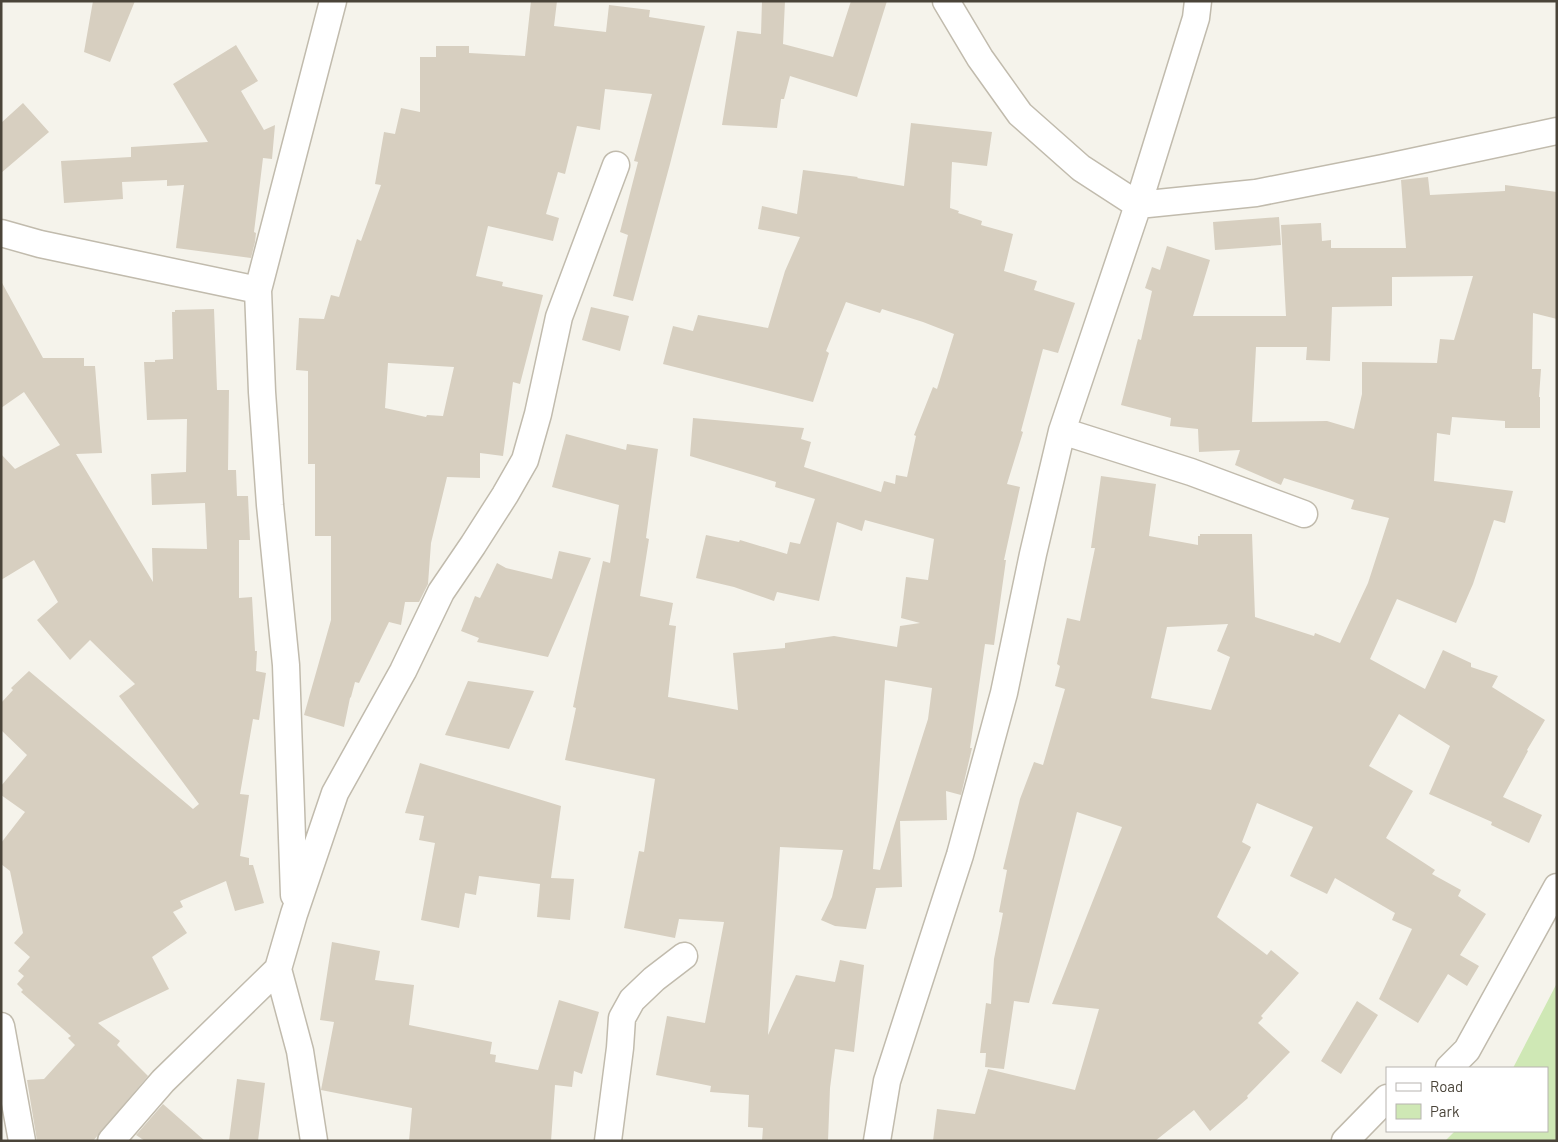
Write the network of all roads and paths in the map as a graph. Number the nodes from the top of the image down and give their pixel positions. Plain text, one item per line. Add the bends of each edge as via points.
1 (333, 1) edge
2 (946, 1) edge
3 (1198, 1) edge
4 (1557, 131) edge
5 (616, 165) dead end
6 (1138, 205) junction
7 (1, 233) edge
8 (258, 290) junction
9 (1062, 431) junction
10 (1304, 514) dead end
11 (1557, 887) edge
12 (294, 914) junction
13 (684, 956) dead end
14 (278, 969) junction
15 (1, 1026) edge
16 (1450, 1067) edge
17 (1386, 1099) edge
18 (22, 1141) edge
19 (112, 1141) edge
20 (314, 1141) edge
21 (608, 1141) edge
22 (877, 1141) edge
23 (1345, 1141) edge

1 - 8 street
2 - 6 street via 980,58 1020,114 1081,168
3 - 6 street via 1196,18
4 - 6 street via 1256,193
5 - 12 street via 559,317 525,460 474,545 440,592 403,671 334,793
6 - 9 street
7 - 8 street
8 - 12 street via 270,505 286,665
9 - 10 street via 1191,472
9 - 22 street via 1004,693 960,855 887,1080
11 - 16 street via 1467,1050
12 - 14 street
13 - 21 street via 632,1000 622,1018
14 - 19 street via 163,1081
14 - 20 street via 300,1051
15 - 18 street
17 - 23 street

